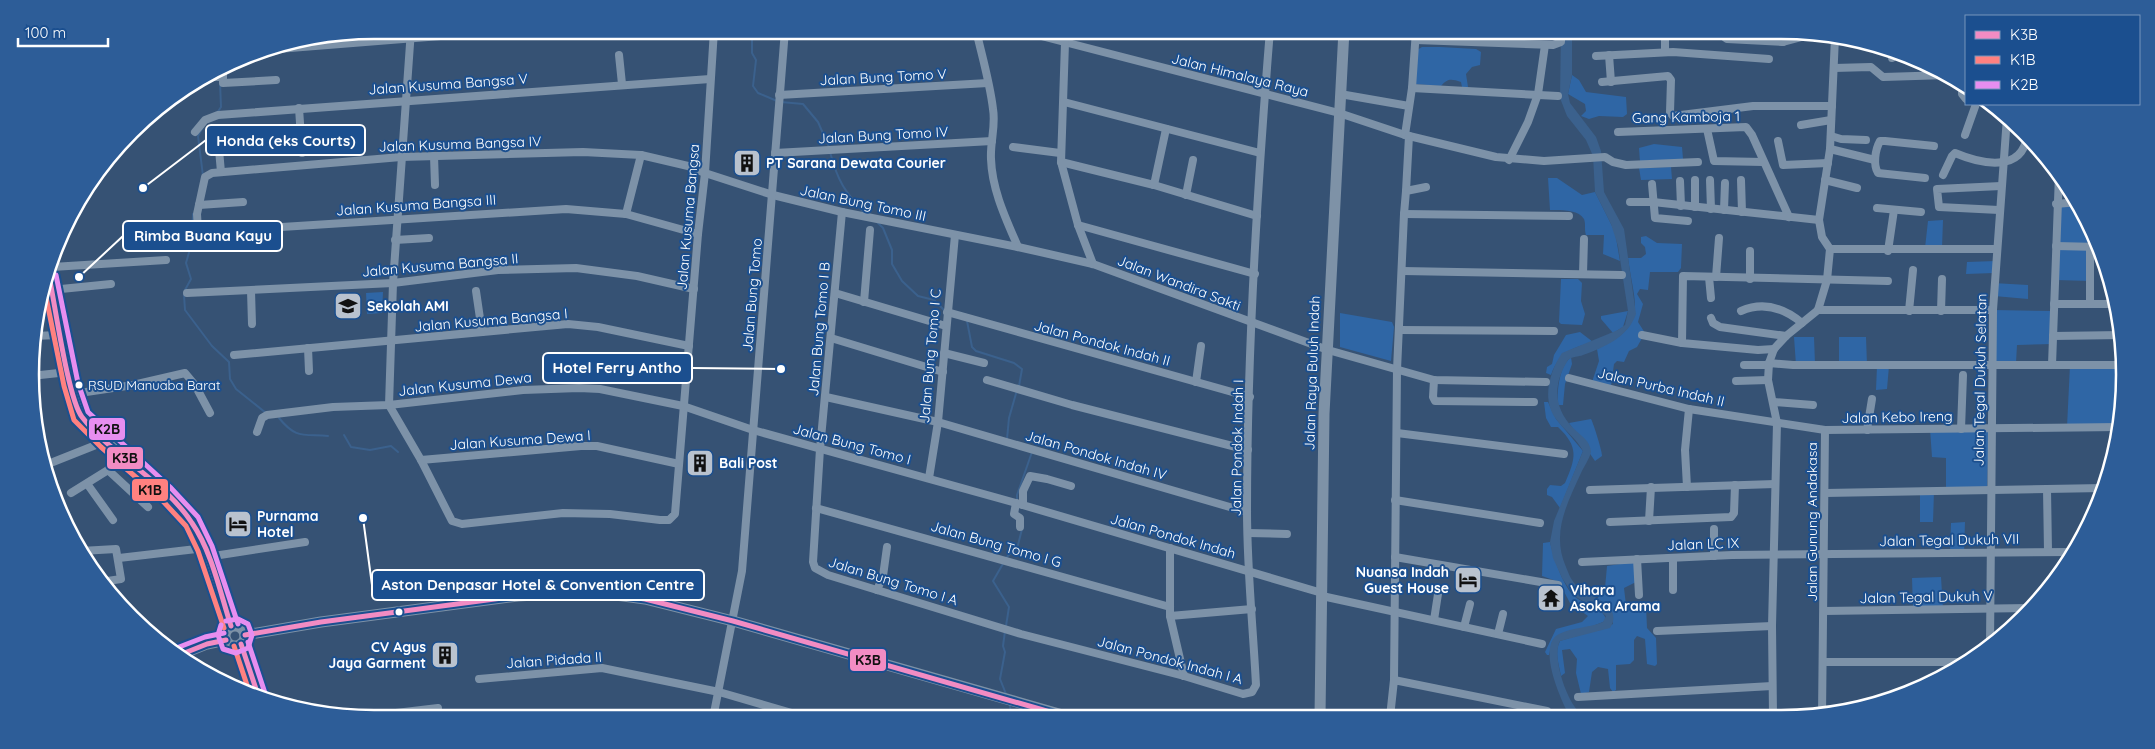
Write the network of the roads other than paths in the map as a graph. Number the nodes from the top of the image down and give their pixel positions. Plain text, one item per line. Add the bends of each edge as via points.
1 (365, 39) edge
2 (410, 39) edge
3 (713, 39) edge
4 (784, 39) edge
5 (978, 39) edge
6 (1051, 39) edge
7 (1269, 39) edge
8 (1343, 39) edge
9 (1560, 39) edge
10 (1665, 39) edge
11 (1727, 39) edge
12 (1783, 39) edge
13 (1794, 39) edge
14 (1416, 40) joint
15 (1783, 42) junction
16 (1065, 43) junction
17 (1835, 43) edge
18 (308, 45) edge
19 (1545, 45) junction
20 (1665, 52) junction
21 (1609, 55) junction
22 (619, 56) dead end
23 (1596, 56) dead end
24 (1769, 59) dead end
25 (1834, 68) junction
26 (1933, 75) edge
27 (222, 76) edge
28 (710, 79) junction
29 (276, 80) dead end
30 (1602, 82) dead end
31 (1611, 82) junction
32 (988, 83) junction
33 (622, 84) junction
34 (1412, 88) junction
35 (1264, 94) junction
36 (1340, 94) junction
37 (1538, 94) junction
38 (779, 95) junction
39 (1558, 96) dead end
40 (406, 100) junction
41 (1064, 102) junction
42 (1976, 105) edge
43 (1409, 106) junction
44 (1832, 106) junction
45 (299, 108) junction
46 (1338, 113) junction
47 (1831, 120) junction
48 (1801, 125) dead end
49 (2006, 126) edge
50 (1166, 128) junction
51 (1707, 129) junction
52 (195, 132) dead end
53 (1618, 132) dead end
54 (1407, 136) junction
55 (1831, 136) junction
56 (1965, 136) dead end
57 (218, 139) dead end
58 (1866, 140) dead end
59 (992, 141) junction
60 (1778, 141) dead end
61 (2025, 145) edge
62 (1934, 146) dead end
63 (1013, 147) dead end
64 (1830, 149) junction
65 (302, 153) dead end
66 (775, 153) junction
67 (1060, 153) junction
68 (1260, 153) junction
69 (641, 155) junction
70 (434, 156) junction
71 (401, 158) junction
72 (1193, 160) dead end
73 (1509, 160) junction
74 (1875, 160) junction
75 (1061, 162) junction
76 (1698, 162) dead end
77 (1763, 162) junction
78 (1828, 163) junction
79 (2002, 163) junction
80 (217, 172) junction
81 (705, 174) junction
82 (1943, 175) dead end
83 (1924, 178) dead end
84 (1695, 180) dead end
85 (1710, 180) dead end
86 (1742, 180) dead end
87 (1826, 180) junction
88 (1680, 181) dead end
89 (1725, 183) dead end
90 (1652, 184) dead end
91 (435, 185) dead end
92 (1154, 185) junction
93 (2058, 185) edge
94 (2001, 186) junction
95 (1426, 187) dead end
96 (1857, 188) dead end
97 (1406, 191) junction
98 (774, 195) junction
99 (1186, 195) junction
100 (243, 202) dead end
101 (1630, 202) dead end
102 (1653, 202) junction
103 (2069, 203) edge
104 (2056, 204) junction
105 (199, 205) junction
106 (1681, 206) junction
107 (1694, 208) junction
108 (1878, 208) dead end
109 (1712, 209) junction
110 (1724, 210) junction
111 (1894, 210) junction
112 (1999, 210) junction
113 (842, 212) junction
114 (1742, 212) junction
115 (1921, 212) dead end
116 (626, 214) junction
117 (1404, 214) junction
118 (1258, 216) junction
119 (1569, 216) dead end
120 (1789, 217) junction
121 (397, 219) junction
122 (1820, 220) junction
123 (1688, 221) dead end
124 (1078, 225) junction
125 (870, 230) dead end
126 (698, 234) junction
127 (955, 236) junction
128 (429, 238) dead end
129 (1719, 238) dead end
130 (1584, 239) dead end
131 (396, 240) junction
132 (2056, 246) junction
133 (1018, 247) junction
134 (2090, 247) joint
135 (1830, 249) junction
136 (1997, 250) junction
137 (1750, 251) dead end
138 (1888, 251) junction
139 (166, 260) dead end
140 (1093, 264) junction
141 (57, 267) edge
142 (1913, 270) dead end
143 (1403, 271) junction
144 (1255, 274) junction
145 (1583, 274) junction
146 (1622, 275) dead end
147 (1713, 277) junction
148 (1942, 278) dead end
149 (1750, 279) junction
150 (1827, 280) junction
151 (1888, 281) dead end
152 (393, 283) junction
153 (111, 284) dead end
154 (694, 289) junction
155 (251, 290) junction
156 (476, 292) dead end
157 (187, 293) dead end
158 (835, 293) junction
159 (49, 294) edge
160 (1711, 298) dead end
161 (864, 302) junction
162 (2054, 304) junction
163 (2090, 304) junction
164 (2109, 304) edge
165 (1818, 310) junction
166 (1994, 310) junction
167 (1742, 311) dead end
168 (1908, 311) junction
169 (1941, 311) junction
170 (947, 312) junction
171 (1711, 318) dead end
172 (1802, 323) junction
173 (252, 324) dead end
174 (1252, 324) junction
175 (946, 326) junction
176 (1399, 330) junction
177 (1554, 331) dead end
178 (482, 332) junction
179 (59, 335) junction
180 (1642, 335) dead end
181 (2114, 335) edge
182 (41, 336) edge
183 (1786, 336) junction
184 (2053, 336) junction
185 (831, 338) junction
186 (392, 342) junction
187 (1682, 343) junction
188 (689, 346) junction
189 (1201, 346) dead end
190 (308, 348) junction
191 (1774, 349) junction
192 (1328, 350) junction
193 (944, 353) junction
194 (234, 355) dead end
195 (984, 363) dead end
196 (1769, 364) junction
197 (1744, 365) dead end
198 (1993, 365) junction
199 (2052, 365) junction
200 (2116, 365) edge
201 (1397, 370) junction
202 (309, 371) dead end
203 (68, 372) junction
204 (943, 372) junction
205 (1963, 374) dead end
206 (39, 375) edge
207 (1569, 378) dead end
208 (987, 380) dead end
209 (1434, 380) junction
210 (1768, 380) junction
211 (1736, 381) dead end
212 (1196, 382) junction
213 (1546, 382) dead end
214 (73, 394) junction
215 (826, 397) junction
216 (1250, 397) junction
217 (1872, 399) dead end
218 (1534, 402) dead end
219 (1774, 402) junction
220 (389, 405) junction
221 (1813, 405) dead end
222 (683, 406) junction
223 (1689, 409) junction
224 (210, 413) dead end
225 (938, 422) junction
226 (1777, 423) junction
227 (2112, 427) edge
228 (1991, 428) junction
229 (1961, 429) junction
230 (752, 430) junction
231 (1825, 430) junction
232 (1867, 430) junction
233 (257, 432) dead end
234 (1397, 432) junction
235 (106, 441) junction
236 (820, 448) junction
237 (1248, 450) junction
238 (118, 453) junction
239 (1564, 454) dead end
240 (421, 460) junction
241 (51, 463) edge
242 (678, 464) junction
243 (108, 470) junction
244 (929, 478) junction
245 (1775, 484) junction
246 (88, 485) junction
247 (1735, 485) junction
248 (1070, 486) dead end
249 (1651, 487) junction
250 (1687, 487) junction
251 (2096, 488) edge
252 (2047, 489) junction
253 (1590, 490) dead end
254 (1991, 490) junction
255 (71, 493) dead end
256 (1825, 493) junction
257 (1396, 500) junction
258 (1020, 504) junction
259 (148, 507) dead end
260 (816, 508) junction
261 (1247, 512) junction
262 (113, 520) dead end
263 (1649, 520) junction
264 (1610, 522) dead end
265 (1540, 523) dead end
266 (1020, 527) dead end
267 (1714, 528) dead end
268 (1248, 533) junction
269 (1287, 534) dead end
270 (305, 542) dead end
271 (887, 547) dead end
272 (1170, 548) junction
273 (89, 550) edge
274 (2048, 551) junction
275 (206, 552) junction
276 (1990, 552) junction
277 (2065, 552) edge
278 (1773, 554) junction
279 (1824, 554) junction
280 (1714, 556) junction
281 (1396, 557) junction
282 (119, 558) junction
283 (1673, 558) junction
284 (1637, 559) junction
285 (1582, 562) dead end
286 (1250, 572) junction
287 (110, 581) edge
288 (1558, 586) dead end
289 (877, 590) junction
290 (1673, 590) dead end
291 (1322, 594) junction
292 (1438, 594) dead end
293 (1639, 596) dead end
294 (1470, 604) dead end
295 (1170, 607) junction
296 (2022, 608) edge
297 (1252, 609) junction
298 (1990, 609) junction
299 (1824, 611) junction
300 (1393, 613) junction
301 (1503, 614) dead end
302 (1170, 616) junction
303 (1434, 620) junction
304 (733, 621) junction
305 (231, 626) junction
306 (1772, 626) junction
307 (1464, 627) junction
308 (1657, 631) dead end
309 (1021, 634) joint
310 (1498, 634) junction
311 (1990, 637) edge
312 (243, 639) junction
313 (226, 640) junction
314 (1542, 644) dead end
315 (186, 652) edge
316 (1824, 662) junction
317 (1953, 662) edge
318 (1184, 676) junction
319 (479, 679) dead end
320 (1394, 680) junction
321 (1772, 686) junction
322 (256, 688) edge
323 (720, 692) junction
324 (1578, 697) dead end
325 (1822, 707) edge
326 (438, 708) dead end
327 (421, 710) edge
328 (715, 710) edge
329 (782, 710) edge
330 (1045, 710) edge
331 (1320, 710) edge
332 (1391, 710) edge
333 (1542, 710) edge
334 (1773, 710) edge

1 - 18 street
2 - 40 street
3 - 28 street, Jalan Kusuma Bangsa
4 - 38 street, Jalan Bung Tomo
5 - 32 street
6 - 16 street, Jalan Himalaya Raya
7 - 35 street, Jalan Pondok Indah I
8 - 36 highway, Jalan Raya Buluh Indah
9 - 19 street via 1560,42
10 - 20 street
11 - 15 street
12 - 15 street
13 - 15 street
14 - 19 street
14 - 34 street
16 - 35 street, Jalan Himalaya Raya
16 - 41 street
17 - 25 street
19 - 37 street
20 - 21 street
20 - 24 street
21 - 23 street
21 - 31 street
22 - 33 street
25 - 26 street via 1871,67 1884,77
25 - 44 street
27 - 29 street
28 - 33 street, Jalan Kusuma Bangsa V
28 - 81 street, Jalan Kusuma Bangsa
30 - 31 street
31 - 44 street via 1668,76 1673,116 1753,106
32 - 38 street, Jalan Bung Tomo V
32 - 59 street via 994,115
33 - 40 street, Jalan Kusuma Bangsa V
34 - 37 street
34 - 43 street
35 - 46 street, Jalan Himalaya Raya
35 - 68 street, Jalan Pondok Indah I
36 - 43 street
36 - 46 highway, Jalan Raya Buluh Indah
37 - 39 street
37 - 73 street
38 - 66 street, Jalan Bung Tomo
40 - 45 street, Jalan Kusuma Bangsa V
40 - 71 street
41 - 50 street
41 - 67 street
42 - 56 street
43 - 54 street
44 - 47 street
45 - 52 street, Jalan Kusuma Bangsa V via 216,115 205,120
45 - 65 street
46 - 54 street, Jalan Himalaya Raya
46 - 192 highway, Jalan Raya Buluh Indah
47 - 48 street
47 - 55 street
49 - 79 street, Jalan Tegal Dukuh Selatan
50 - 68 street
50 - 92 street
51 - 53 street, Gang Kamboja 1
51 - 77 street, Gang Kamboja 1 via 1746,127
51 - 77 street via 1714,161
54 - 73 street, Jalan Himalaya Raya
54 - 97 street
55 - 58 street
55 - 64 street
57 - 80 street
59 - 66 street, Jalan Bung Tomo IV
59 - 133 street via 991,162 995,182
60 - 78 street via 1783,165
61 - 79 street via 2019,156
62 - 74 street via 1880,141
63 - 67 street
64 - 74 street
64 - 78 street
66 - 98 street, Jalan Bung Tomo
67 - 75 street
68 - 118 street, Jalan Pondok Indah I
69 - 70 street, Jalan Kusuma Bangsa IV via 583,152
69 - 81 street, Jalan Kusuma Bangsa IV via 688,166
69 - 116 street
70 - 71 street, Jalan Kusuma Bangsa IV
70 - 91 street
71 - 80 street, Jalan Kusuma Bangsa IV
71 - 121 street
72 - 99 street
73 - 76 street, Jalan Himalaya Raya via 1605,157 1626,164
74 - 83 street via 1877,172
75 - 92 street
75 - 124 street
77 - 120 street, Gang Kamboja 1
78 - 87 street
79 - 82 street via 1970,159 1955,153
79 - 94 street, Jalan Tegal Dukuh Selatan
80 - 105 street, Jalan Kusuma Bangsa III via 205,177
81 - 98 street, Jalan Bung Tomo III
81 - 126 street, Jalan Kusuma Bangsa
84 - 107 street
85 - 109 street
86 - 114 street
87 - 96 street
87 - 122 street
88 - 106 street
89 - 110 street
90 - 102 street
92 - 99 street
93 - 104 street
94 - 112 street, Jalan Tegal Dukuh Selatan
94 - 112 street via 1937,189 1939,207
95 - 97 street
97 - 117 street
98 - 113 street, Jalan Bung Tomo III
98 - 230 street, Jalan Bung Tomo
99 - 118 street
100 - 105 street
101 - 102 street
102 - 106 street
102 - 123 street via 1655,218
103 - 104 street
104 - 132 street
105 - 121 street, Jalan Kusuma Bangsa III via 196,228 201,232
106 - 107 street
107 - 109 street
108 - 111 street
109 - 110 street
110 - 114 street
111 - 115 street
111 - 138 street
112 - 136 street, Jalan Tegal Dukuh Selatan
113 - 127 street, Jalan Bung Tomo III
113 - 158 street, Jalan Bung Tomo I B
114 - 120 street
116 - 121 street, Jalan Kusuma Bangsa III via 557,209
116 - 126 street, Jalan Kusuma Bangsa III
117 - 119 street
117 - 143 street
118 - 144 street, Jalan Pondok Indah I
120 - 122 street
121 - 131 street
122 - 135 street via 1822,236
124 - 140 street
124 - 144 street
125 - 161 street
126 - 154 street, Jalan Kusuma Bangsa
127 - 133 street, Jalan Bung Tomo III
127 - 170 street, Jalan Bung Tomo I C
128 - 131 street
129 - 147 street
130 - 145 street
131 - 152 street
132 - 134 street
132 - 162 street
133 - 140 street, Jalan Wandira Sakti
134 - 163 street
135 - 138 street
135 - 150 street
136 - 138 street
136 - 166 street, Jalan Tegal Dukuh Selatan
137 - 149 street
139 - 141 street
140 - 174 street, Jalan Wandira Sakti
142 - 168 street
143 - 145 street
143 - 176 street
144 - 174 street, Jalan Pondok Indah I
145 - 146 street
147 - 149 street
147 - 160 street
147 - 187 street via 1683,276
148 - 169 street
149 - 150 street
150 - 151 street
150 - 165 street
152 - 154 street, Jalan Kusuma Bangsa II via 498,270 576,268 637,276
152 - 155 street, Jalan Kusuma Bangsa II
152 - 186 street
153 - 159 street
154 - 188 street, Jalan Kusuma Bangsa
155 - 157 street, Jalan Kusuma Bangsa II
155 - 173 street
156 - 178 street
158 - 161 street
158 - 185 street, Jalan Bung Tomo I B
159 - 179 highway
161 - 175 street
162 - 163 street
162 - 184 street
163 - 164 street
165 - 168 street
165 - 172 street
166 - 169 street
166 - 198 street, Jalan Tegal Dukuh Selatan
167 - 172 street via 1755,306 1778,308
168 - 169 street
170 - 175 street, Jalan Bung Tomo I C
170 - 212 street, Jalan Pondok Indah II
171 - 183 street via 1713,324 1720,328
172 - 183 street
174 - 192 street, Jalan Wandira Sakti
174 - 216 street, Jalan Pondok Indah I
175 - 193 street, Jalan Bung Tomo I C
176 - 177 street
176 - 201 street
178 - 186 street, Jalan Kusuma Bangsa I
178 - 188 street, Jalan Kusuma Bangsa I via 568,324
179 - 182 street
179 - 203 highway
180 - 187 street
181 - 184 street
183 - 191 street
184 - 199 street
185 - 204 street
185 - 215 street, Jalan Bung Tomo I B
186 - 190 street, Jalan Kusuma Bangsa I
186 - 220 street
187 - 191 street
188 - 222 street, Jalan Kusuma Bangsa
189 - 212 street
190 - 194 street, Jalan Kusuma Bangsa I
190 - 202 street
191 - 196 street
192 - 201 street, Jalan Wandira Sakti
192 - 291 highway, Jalan Raya Buluh Indah
193 - 195 street
193 - 204 street, Jalan Bung Tomo I C
196 - 197 street
196 - 198 street
196 - 210 street
198 - 199 street
198 - 228 street, Jalan Tegal Dukuh Selatan
199 - 200 street
201 - 209 street, Jalan Wandira Sakti
201 - 234 street
203 - 206 street
203 - 214 highway
204 - 225 street, Jalan Bung Tomo I C
205 - 229 street
207 - 223 street, Jalan Purba Indah II
208 - 237 street
209 - 213 street, Jalan Wandira Sakti
209 - 218 street via 1435,401
210 - 211 street
210 - 219 street
212 - 216 street, Jalan Pondok Indah II
214 - 224 street via 185,373
214 - 235 highway via 81,416
215 - 225 street, Jalan Pondok Indah IV
215 - 236 street, Jalan Bung Tomo I B
216 - 237 street, Jalan Pondok Indah I
217 - 232 street
219 - 221 street
219 - 226 street
220 - 222 street, Jalan Kusuma Dewa via 523,390 579,388
220 - 233 street, Jalan Kusuma Dewa via 333,407 267,415 262,418
220 - 240 street
222 - 230 street, Jalan Bung Tomo I
222 - 242 street
223 - 226 street, Jalan Purba Indah II
223 - 250 street via 1685,450
225 - 244 street, Jalan Bung Tomo I C
225 - 261 street, Jalan Pondok Indah IV
226 - 231 street, Jalan Gunung Andakasa
226 - 245 street
227 - 228 street, Jalan Kebo Ireng
228 - 229 street, Jalan Kebo Ireng
228 - 254 street, Jalan Tegal Dukuh Selatan
229 - 232 street, Jalan Kebo Ireng
230 - 236 street, Jalan Bung Tomo I
230 - 304 street, Jalan Bung Tomo via 742,571
231 - 232 street, Jalan Kebo Ireng
231 - 256 street, Jalan Gunung Andakasa
234 - 239 street
234 - 257 street
235 - 238 highway
235 - 241 street
236 - 244 street, Jalan Bung Tomo I
236 - 260 street, Jalan Bung Tomo I A
237 - 261 street, Jalan Pondok Indah I
238 - 243 street
238 - 275 highway via 186,514
240 - 242 street, Jalan Kusuma Dewa I via 597,446
240 - 242 street via 448,515 456,523 563,513 668,520 676,514
243 - 246 street
243 - 259 street
244 - 258 street, Jalan Bung Tomo I
245 - 247 street
245 - 278 street
246 - 255 street
246 - 262 street
247 - 250 street
247 - 263 street via 1731,517
248 - 258 street via 1030,476
249 - 250 street
249 - 253 street
249 - 263 street
251 - 252 street
252 - 254 street
252 - 274 street
254 - 256 street
254 - 276 street, Jalan Tegal Dukuh Selatan
256 - 279 street, Jalan Gunung Andakasa
257 - 265 street
257 - 281 street
258 - 266 street via 1014,514 1020,518
258 - 272 street, Jalan Pondok Indah
260 - 289 street, Jalan Bung Tomo I A via 815,568
260 - 295 street, Jalan Bung Tomo I G
261 - 268 street, Jalan Pondok Indah I
263 - 264 street
267 - 280 street
268 - 269 street
268 - 286 street, Jalan Pondok Indah I
270 - 275 street
271 - 289 street via 883,576
272 - 286 street, Jalan Pondok Indah
272 - 295 street
273 - 282 street via 114,548
274 - 276 street, Jalan Tegal Dukuh VII
274 - 277 street, Jalan Tegal Dukuh VII
275 - 282 street
275 - 305 highway
276 - 279 street, Jalan Tegal Dukuh VII
276 - 298 street, Jalan Tegal Dukuh Selatan
278 - 279 street, Jalan LC IX
278 - 280 street, Jalan LC IX
278 - 306 street
279 - 299 street, Jalan Gunung Andakasa
280 - 283 street, Jalan LC IX
281 - 288 street
281 - 300 street
282 - 287 street via 120,580
283 - 284 street, Jalan LC IX
283 - 290 street
284 - 285 street, Jalan LC IX
284 - 293 street
286 - 291 street, Jalan Pondok Indah
286 - 297 street, Jalan Pondok Indah I A
289 - 309 street, Jalan Bung Tomo I A
291 - 300 street, Jalan Pondok Indah
291 - 331 highway, Jalan Raya Buluh Indah
292 - 303 street
294 - 307 street
295 - 302 street
296 - 298 street, Jalan Tegal Dukuh V
297 - 302 street
297 - 318 street, Jalan Pondok Indah I A via 1256,685 1252,692 1243,694
298 - 299 street, Jalan Tegal Dukuh V
298 - 311 street, Jalan Tegal Dukuh Selatan
299 - 316 street, Jalan Gunung Andakasa
300 - 303 street, Jalan Pondok Indah
300 - 320 street
301 - 310 street
302 - 318 street
303 - 307 street, Jalan Pondok Indah
304 - 312 highway via 645,599 568,593 477,601 321,622
304 - 323 street, Jalan Bung Tomo
304 - 330 highway
305 - 312 highway via 240,627
305 - 313 highway via 225,634
306 - 308 street
306 - 321 street
307 - 310 street, Jalan Pondok Indah
309 - 318 street, Jalan Pondok Indah I A
310 - 314 street, Jalan Pondok Indah
312 - 313 highway via 231,645
312 - 322 highway
313 - 315 highway
316 - 317 street
316 - 325 street, Jalan Gunung Andakasa
319 - 323 street, Jalan Pidada II via 602,668
320 - 332 street
320 - 333 street
321 - 324 street
321 - 334 street
323 - 328 street, Jalan Bung Tomo
323 - 329 street, Jalan Pidada II
326 - 327 street

